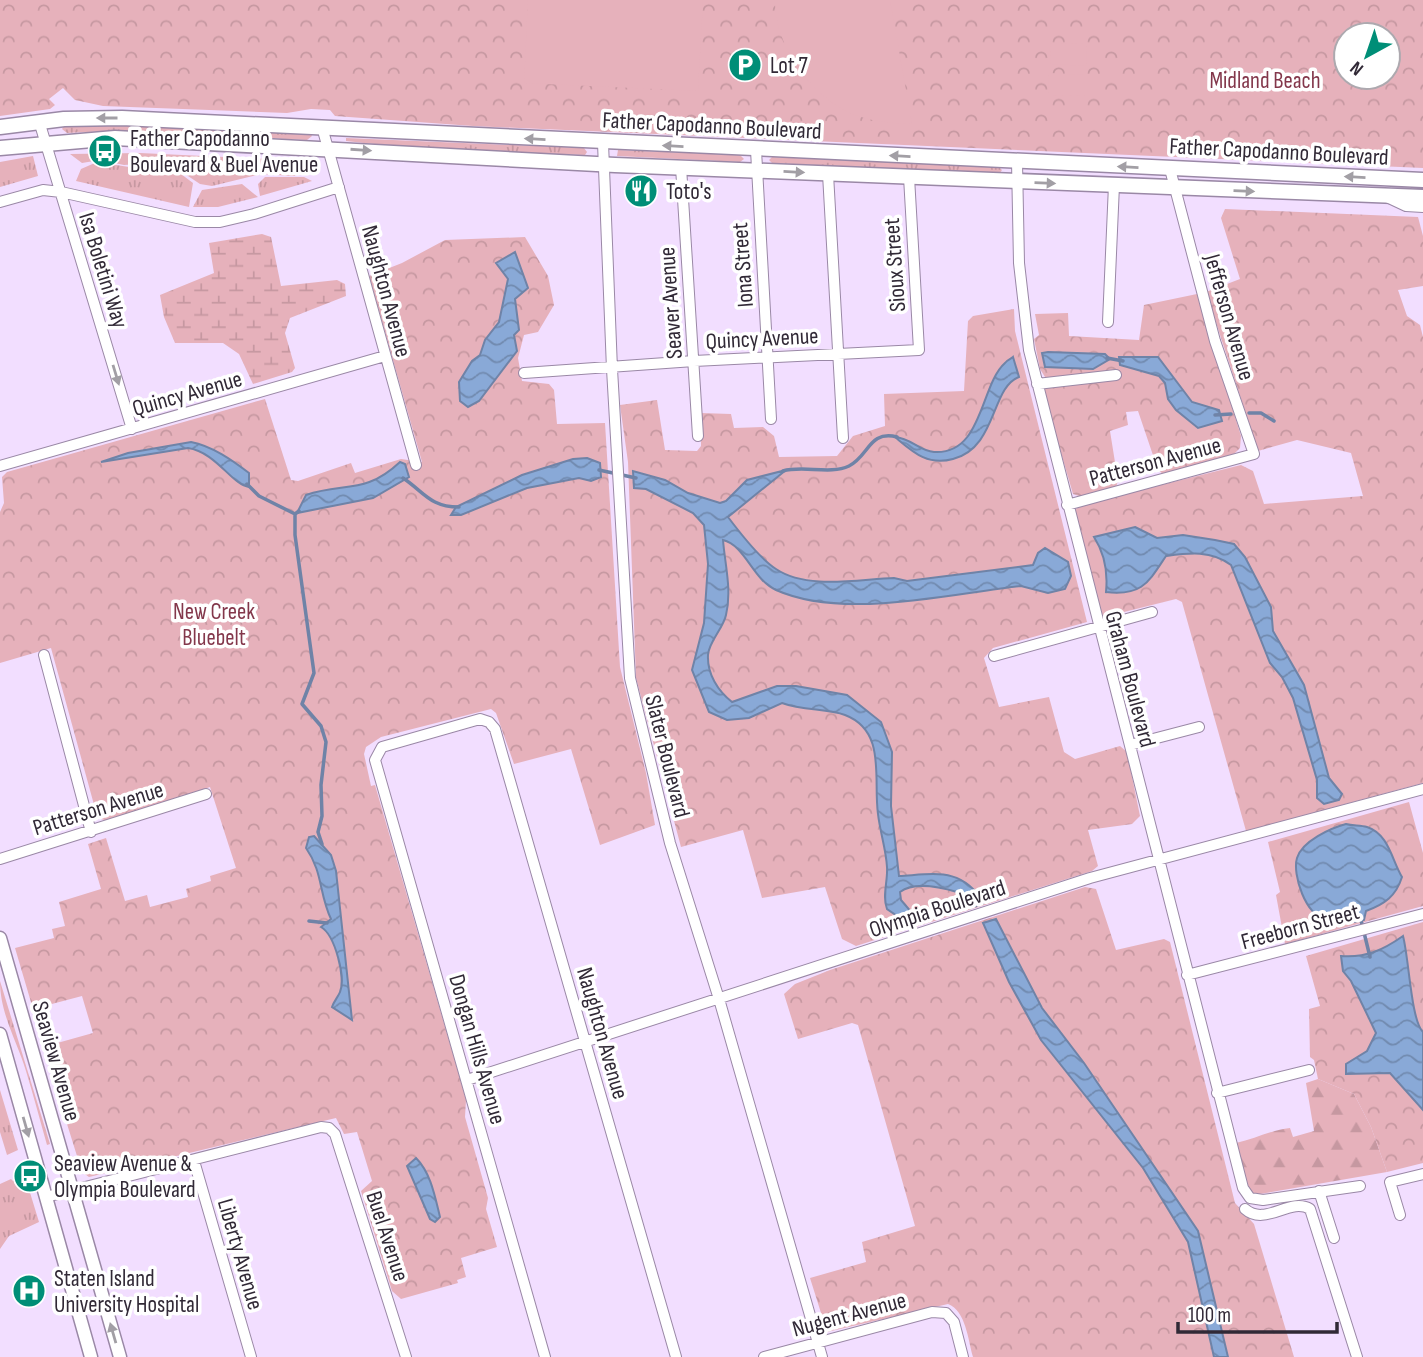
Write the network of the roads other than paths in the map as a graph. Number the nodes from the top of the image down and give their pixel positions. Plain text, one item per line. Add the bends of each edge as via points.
1 (39, 121) junction
2 (0, 127) edge
3 (322, 127) junction
4 (44, 142) junction
5 (603, 143) junction
6 (0, 148) edge
7 (327, 148) junction
8 (756, 150) junction
9 (1017, 162) junction
10 (603, 164) junction
11 (681, 167) junction
12 (1170, 169) junction
13 (756, 170) junction
14 (1188, 170) junction
15 (828, 174) junction
16 (909, 177) junction
17 (1423, 180) edge
18 (1017, 182) junction
19 (1114, 185) junction
20 (339, 187) junction
21 (1175, 188) junction
22 (61, 192) junction
23 (1385, 196) junction
24 (1423, 197) edge
25 (0, 202) edge
26 (1423, 207) edge
27 (1108, 322) dead end
28 (919, 351) joint
29 (839, 353) junction
30 (385, 356) junction
31 (767, 357) junction
32 (694, 361) junction
33 (612, 369) junction
34 (524, 373) dead end
35 (1116, 375) dead end
36 (1037, 384) junction
37 (771, 419) dead end
38 (132, 429) junction
39 (698, 436) dead end
40 (843, 439) dead end
41 (1254, 454) joint
42 (416, 465) dead end
43 (0, 466) edge
44 (1067, 505) junction
45 (1152, 612) dead end
46 (1097, 626) junction
47 (44, 655) dead end
48 (994, 656) dead end
49 (489, 722) joint
50 (1199, 727) dead end
51 (1130, 745) junction
52 (1423, 789) edge
53 (206, 794) dead end
54 (91, 832) junction
55 (0, 859) edge
56 (1158, 859) junction
57 (1423, 914) edge
58 (0, 938) edge
59 (1187, 975) junction
60 (719, 999) junction
61 (0, 1034) edge
62 (586, 1043) junction
63 (1309, 1070) dead end
64 (467, 1080) junction
65 (1217, 1093) junction
66 (194, 1161) junction
67 (1423, 1174) edge
68 (1360, 1186) dead end
69 (73, 1190) junction
70 (1319, 1191) junction
71 (47, 1197) junction
72 (1245, 1209) dead end
73 (1400, 1214) dead end
74 (1334, 1238) dead end
75 (817, 1343) junction
76 (91, 1357) edge
77 (120, 1357) edge
78 (251, 1357) edge
79 (406, 1357) edge
80 (545, 1357) edge
81 (676, 1357) edge
82 (764, 1357) edge
83 (821, 1357) edge
84 (963, 1357) edge
85 (1357, 1357) edge

1 - 2 main road, Father Capodanno Boulevard
3 -> 1 main road, Father Capodanno Boulevard via 104,118
1 - 4 street, Isa Boletini Way
5 -> 3 main road, Father Capodanno Boulevard
3 - 7 street, Naughton Avenue
4 - 6 main road, Father Capodanno Boulevard
4 - 7 main road, Father Capodanno Boulevard via 115,138
4 - 22 street, Isa Boletini Way
8 -> 5 main road, Father Capodanno Boulevard
5 - 10 street, Slater Boulevard
7 -> 10 main road, Father Capodanno Boulevard
7 - 20 street, Naughton Avenue
9 -> 8 main road, Father Capodanno Boulevard
8 - 13 street, Iona Street
12 -> 9 main road, Father Capodanno Boulevard
9 - 18 street, Graham Boulevard
10 - 11 main road, Father Capodanno Boulevard
10 - 33 street, Slater Boulevard
11 - 13 main road, Father Capodanno Boulevard
11 - 32 street, Seaver Avenue
12 - 14 main road, Father Capodanno Boulevard
12 - 21 street, Jefferson Avenue
13 -> 15 main road, Father Capodanno Boulevard
13 - 31 street, Iona Street
17 -> 14 main road, Father Capodanno Boulevard
14 - 21 street
15 - 16 main road, Father Capodanno Boulevard
15 - 29 street
16 - 18 main road, Father Capodanno Boulevard
16 - 28 street, Sioux Street
18 -> 19 main road, Father Capodanno Boulevard
18 - 36 street, Graham Boulevard via 1020,276
19 - 21 main road, Father Capodanno Boulevard
19 - 27 street
20 - 22 street via 220,222 195,222
20 - 30 street, Naughton Avenue
21 -> 23 main road, Father Capodanno Boulevard
21 - 41 street, Jefferson Avenue via 1215,341
22 - 25 street via 43,190
22 -> 38 street, Isa Boletini Way
23 - 24 main road, Father Capodanno Boulevard
23 - 26 street, Father Capodanno Boulevard via 1406,206
28 - 29 street, Quincy Avenue
29 - 31 street, Quincy Avenue
29 - 40 street
30 - 38 street, Quincy Avenue
30 - 42 street, Naughton Avenue
31 - 32 street, Quincy Avenue
31 - 37 street, Iona Street
32 - 33 street, Quincy Avenue
32 - 39 street, Seaver Avenue
33 - 34 street, Quincy Avenue
33 - 60 street, Slater Boulevard via 630,678 670,843
35 - 36 street
36 - 44 street, Graham Boulevard
38 - 43 street, Quincy Avenue
41 - 44 street, Patterson Avenue
44 - 46 street, Graham Boulevard
45 - 46 street
46 - 48 street
46 - 51 street, Graham Boulevard
47 - 54 street
49 - 62 street, Naughton Avenue via 495,729
49 - 64 street, Dongan Hills Avenue via 480,719 382,747 375,760
50 - 51 street
51 - 56 street, Graham Boulevard
52 - 56 street, Olympia Boulevard
53 - 54 street, Patterson Avenue
54 - 55 street, Patterson Avenue
56 - 59 street, Graham Boulevard
56 - 60 street, Olympia Boulevard
57 - 59 street, Freeborn Street
58 - 69 street, Seaview Avenue
59 - 65 street, Graham Boulevard
60 - 62 street, Olympia Boulevard
60 - 75 street, Slater Boulevard
61 -> 71 street, Seaview Avenue
62 - 64 street, Olympia Boulevard
62 - 81 street, Naughton Avenue
63 - 65 street
64 - 80 street, Dongan Hills Avenue
65 - 70 street, Graham Boulevard via 1243,1188 1250,1198
66 - 69 street
66 - 78 street, Liberty Avenue
66 - 79 street, Buel Avenue via 329,1128 335,1134
67 - 73 street via 1390,1182
68 - 70 street
69 - 71 street
77 -> 69 street, Seaview Avenue
70 - 74 street
71 - 76 street, Seaview Avenue
72 - 85 street via 1261,1216 1307,1207 1312,1213
75 - 82 street, Nugent Avenue
75 - 83 street, Slater Boulevard
75 - 84 street, Nugent Avenue via 932,1312 946,1313 954,1322

